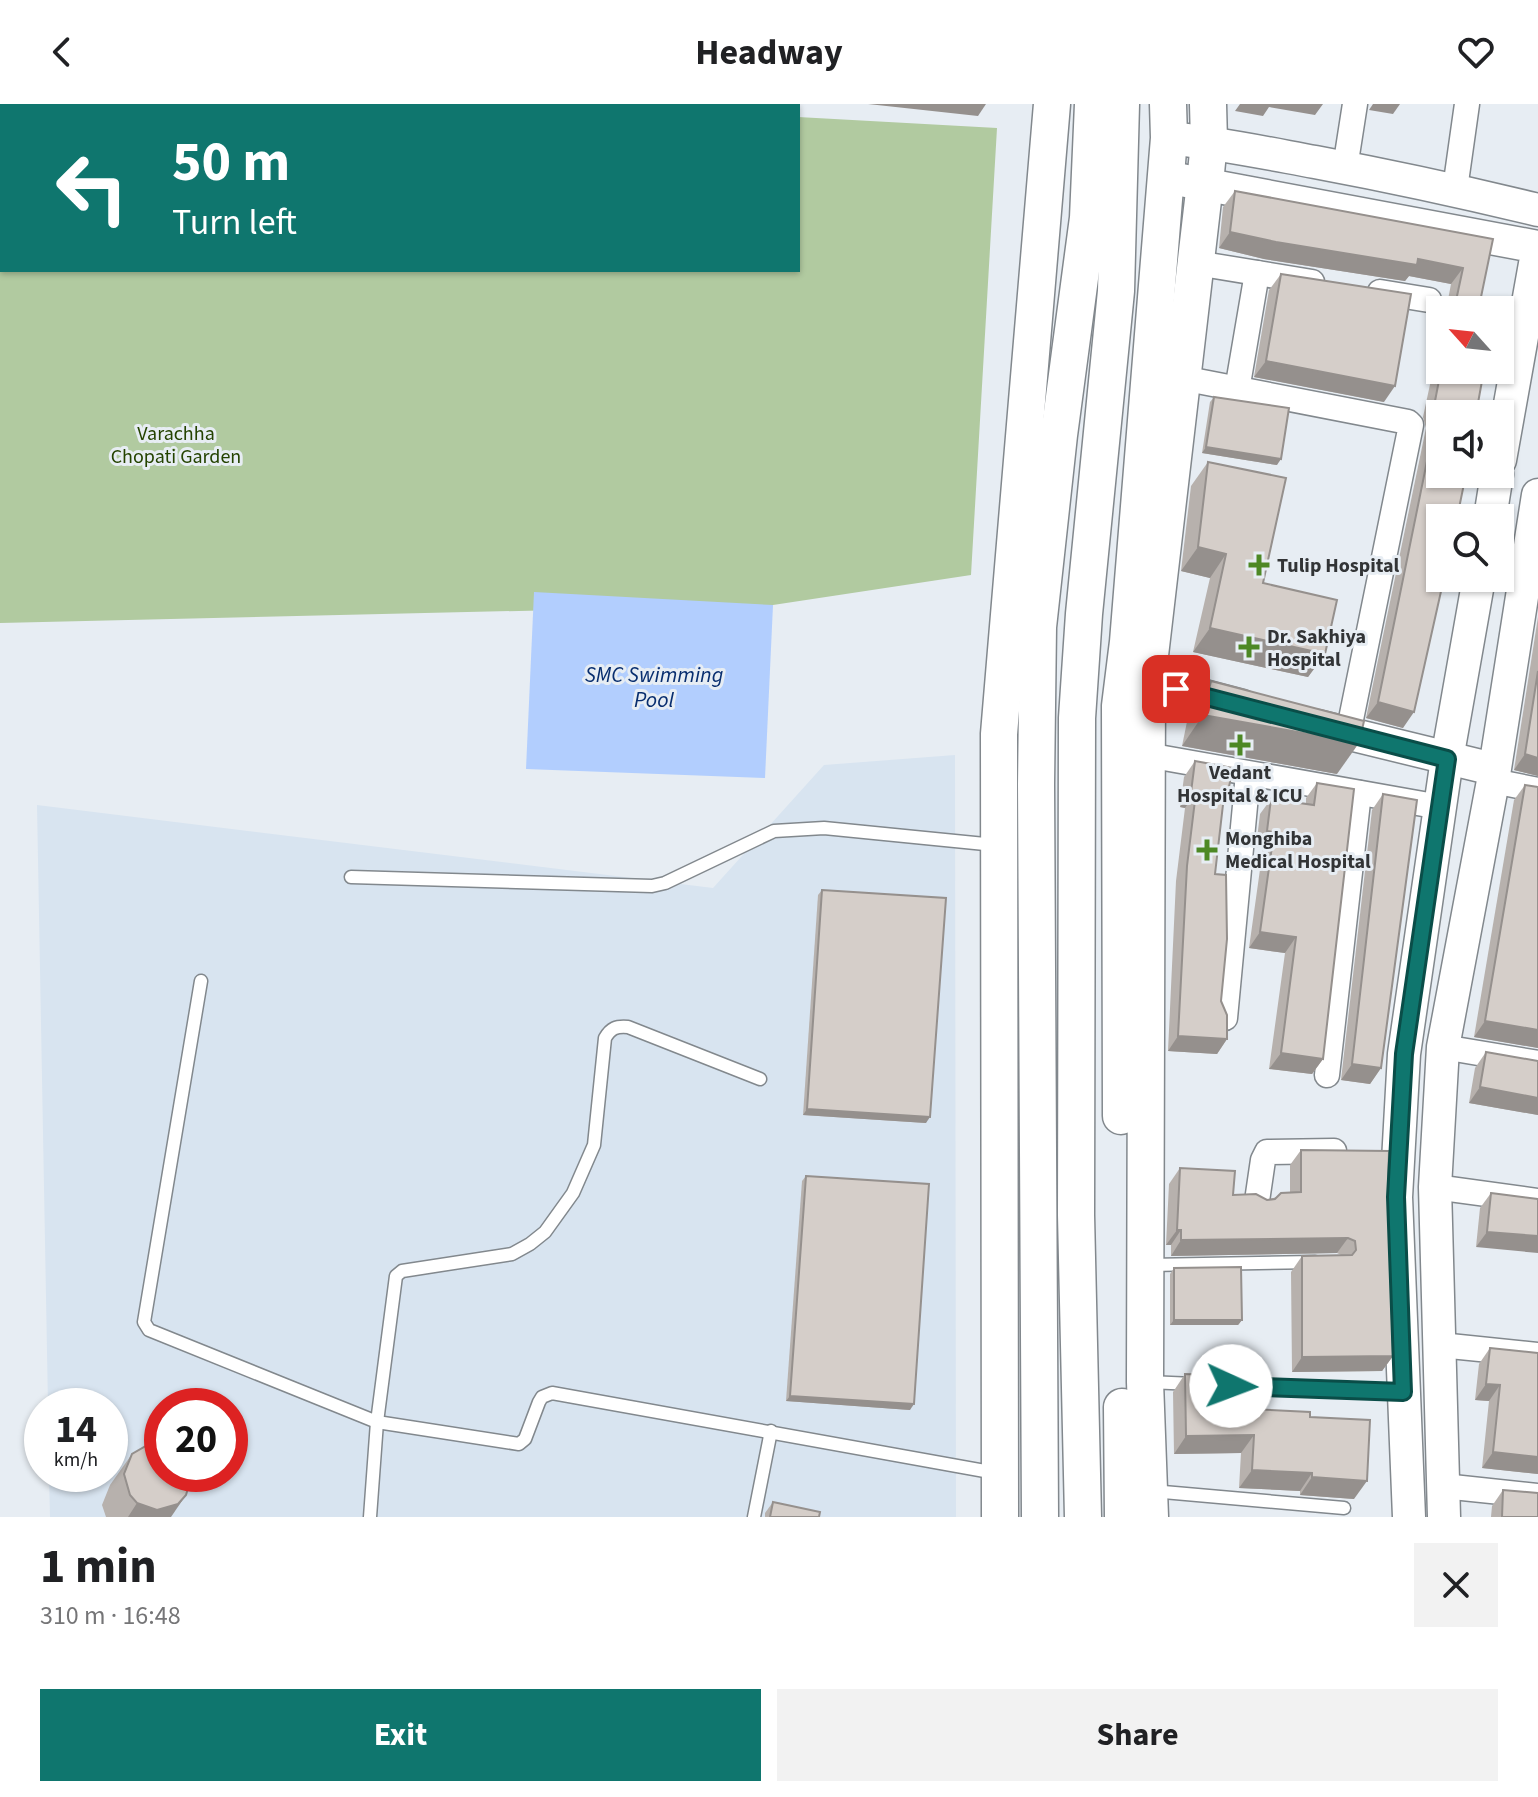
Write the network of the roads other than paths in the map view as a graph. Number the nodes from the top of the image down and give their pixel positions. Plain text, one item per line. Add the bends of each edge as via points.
1 (1052, 104) edge
2 (1093, 104) edge
3 (1121, 104) edge
4 (1142, 104) edge
5 (1208, 104) edge
6 (1355, 104) edge
7 (1467, 104) edge
8 (1169, 121) edge
9 (1209, 142) junction
10 (1345, 168) junction
11 (1165, 177) junction
12 (1205, 183) junction
13 (1455, 189) junction
14 (1538, 210) edge
15 (1538, 234) edge
16 (1538, 247) edge
17 (1196, 263) junction
18 (1257, 273) junction
19 (1426, 300) edge
20 (1182, 378) junction
21 (1237, 390) junction
22 (1511, 400) edge
23 (1537, 507) edge
24 (1477, 592) edge
25 (1147, 681) junction
26 (1348, 734) junction
27 (1147, 755) junction
28 (1447, 759) junction
29 (1248, 774) junction
30 (1493, 775) junction
31 (1538, 790) edge
32 (1359, 793) junction
33 (1440, 807) junction
34 (999, 846) junction
35 (351, 877) dead end
36 (201, 981) dead end
37 (1225, 1018) edge
38 (1443, 1047) junction
39 (1538, 1063) edge
40 (1327, 1075) edge
41 (760, 1079) dead end
42 (1351, 1151) edge
43 (1435, 1187) junction
44 (1257, 1201) edge
45 (1538, 1201) edge
46 (1321, 1262) edge
47 (1146, 1265) junction
48 (1440, 1345) junction
49 (1538, 1355) edge
50 (1145, 1382) junction
51 (1403, 1392) junction
52 (377, 1422) junction
53 (771, 1431) junction
54 (1002, 1474) junction
55 (1538, 1496) edge
56 (1443, 1502) edge
57 (1149, 1504) edge
58 (1344, 1508) dead end
59 (370, 1517) edge
60 (754, 1517) edge
61 (1000, 1517) edge
62 (1040, 1517) edge
63 (1083, 1517) edge
64 (1103, 1517) edge
65 (1123, 1517) edge
66 (1409, 1517) edge

1 - 34 main road via 999,734
2 - 62 main road via 1088,218 1038,627
3 - 63 main road via 1116,291 1077,718 1076,1215
4 - 64 main road via 1142,194 1099,726
5 - 9 main road
6 - 10 street
7 - 13 street
8 - 9 street
8 - 11 main road
9 - 10 street
9 - 12 main road
10 - 13 street
11 - 12 street
11 - 65 main road via 1120,706
12 - 16 street
12 - 17 main road
13 - 14 street
15 - 16 street
16 - 22 street
17 - 18 street
17 - 20 main road
18 - 19 street
18 - 21 street
20 - 21 street
20 - 25 main road
21 - 26 street via 1411,425
23 - 30 street
24 - 28 street
25 - 26 street
25 - 27 main road
26 - 28 street
27 - 29 street
27 - 47 main road
28 - 30 street
28 - 33 street
29 - 32 street
29 - 37 street
30 - 31 street
30 - 38 street
32 - 33 street
32 - 40 street
33 - 51 street via 1390,1152
34 - 35 lane via 797,828 774,831 652,886
34 - 54 main road
36 - 52 lane via 144,1322 155,1333
38 - 39 street
38 - 43 street
41 - 52 lane via 628,1027 610,1030 594,1145 573,1193 545,1232 512,1254 396,1276
42 - 44 street via 1267,1152
43 - 45 street
43 - 48 street
46 - 47 lane
47 - 50 main road
48 - 49 street
48 - 56 street
50 - 51 lane
50 - 57 main road
51 - 66 street
52 - 53 lane via 519,1444 542,1397 552,1393
52 - 59 lane
53 - 54 lane
53 - 60 lane
54 - 61 main road
55 - 56 street
57 - 58 lane

